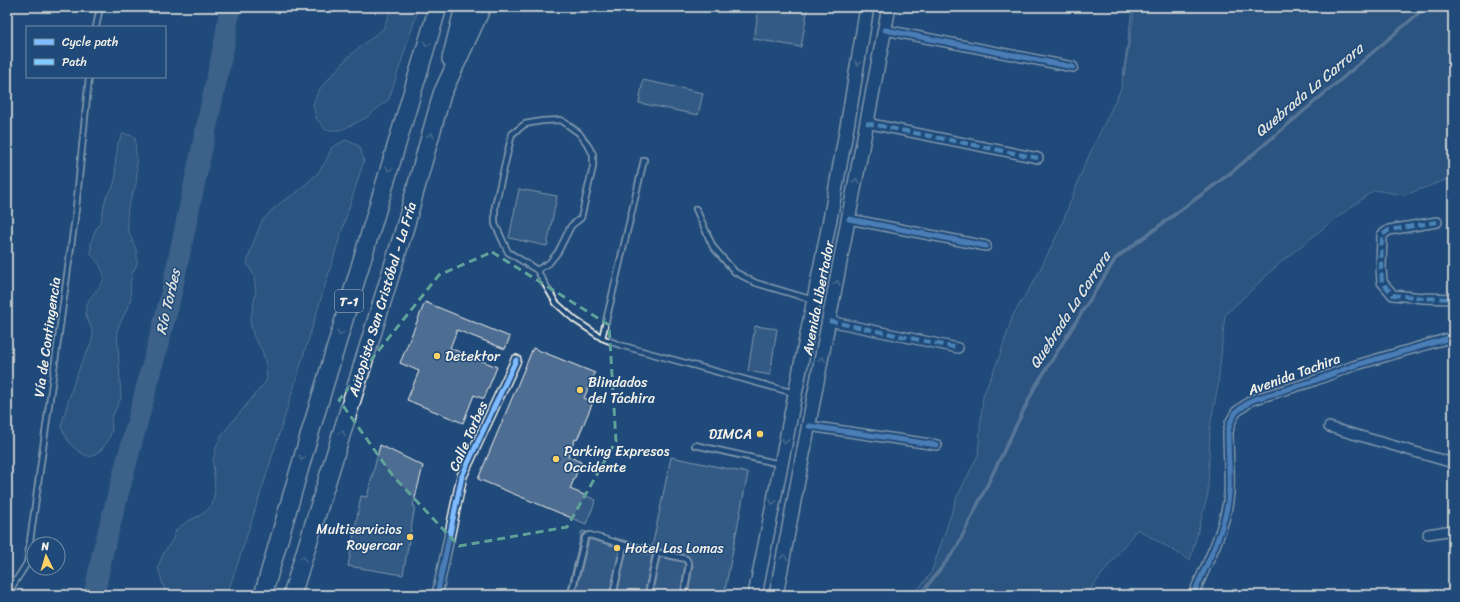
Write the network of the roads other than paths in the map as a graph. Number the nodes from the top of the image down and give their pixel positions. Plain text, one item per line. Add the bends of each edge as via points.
1 (100, 7) edge
2 (438, 7) edge
3 (464, 7) edge
4 (482, 7) edge
5 (868, 7) edge
6 (889, 7) edge
7 (96, 26) edge
8 (885, 30) junction
9 (1073, 67) dead end
10 (89, 78) edge
11 (442, 94) junction
12 (866, 123) junction
13 (1038, 158) dead end
14 (644, 160) dead end
15 (696, 209) dead end
16 (849, 219) junction
17 (1437, 222) dead end
18 (986, 246) dead end
19 (537, 270) junction
20 (1453, 299) edge
21 (813, 300) junction
22 (829, 321) junction
23 (1453, 337) edge
24 (602, 338) junction
25 (958, 348) dead end
26 (516, 360) dead end
27 (794, 393) junction
28 (809, 426) junction
29 (1329, 427) dead end
30 (695, 445) dead end
31 (937, 445) dead end
32 (1453, 463) edge
33 (780, 464) junction
34 (1453, 530) edge
35 (1428, 534) dead end
36 (624, 545) junction
37 (657, 552) junction
38 (7, 595) edge
39 (263, 595) edge
40 (292, 595) edge
41 (437, 595) edge
42 (571, 595) edge
43 (613, 595) edge
44 (648, 595) edge
45 (684, 595) edge
46 (755, 595) edge
47 (776, 595) edge
48 (1193, 595) edge

1 - 7 lane
2 -> 39 highway, T-1
3 - 11 highway
4 - 11 highway, Autopista San Cristóbal - La Fría / T-1
5 -> 21 main road, Avenida Libertador
6 - 8 main road, Avenida Libertador
8 - 9 street
8 - 12 main road, Avenida Libertador
10 - 38 lane, Vía de Contingencia via 74,218 27,563
40 -> 11 highway, Autopista San Cristóbal - La Fría / T-1 via 405,227
12 - 13 street
16 -> 12 main road, Avenida Libertador
14 - 24 lane
15 - 21 lane via 713,247 735,272 756,283
16 - 18 street
22 -> 16 main road, Avenida Libertador
17 - 20 street via 1389,230 1382,236 1382,282 1393,295
19 - 19 lane via 508,252 495,224 495,206 512,134 525,124 561,120 579,133 587,144 593,154 593,167 581,218 571,226 558,252
19 - 24 lane via 556,303 575,320
21 - 27 main road, Avenida Libertador
22 - 25 street
28 -> 22 main road, Avenida Libertador
23 - 48 street, Avenida Tachira via 1353,366 1252,400 1236,412 1228,432 1229,494 1224,518
24 - 27 lane
26 - 41 street, Calle Torbes via 462,476
27 -> 33 main road, Avenida Libertador
28 - 31 street
47 -> 28 main road, Avenida Libertador
29 - 32 street
30 - 33 lane
33 -> 46 main road, Avenida Libertador
34 - 35 street
36 - 37 lane
36 - 42 lane via 587,536
36 - 43 lane
37 - 44 lane
37 - 45 lane via 688,561

